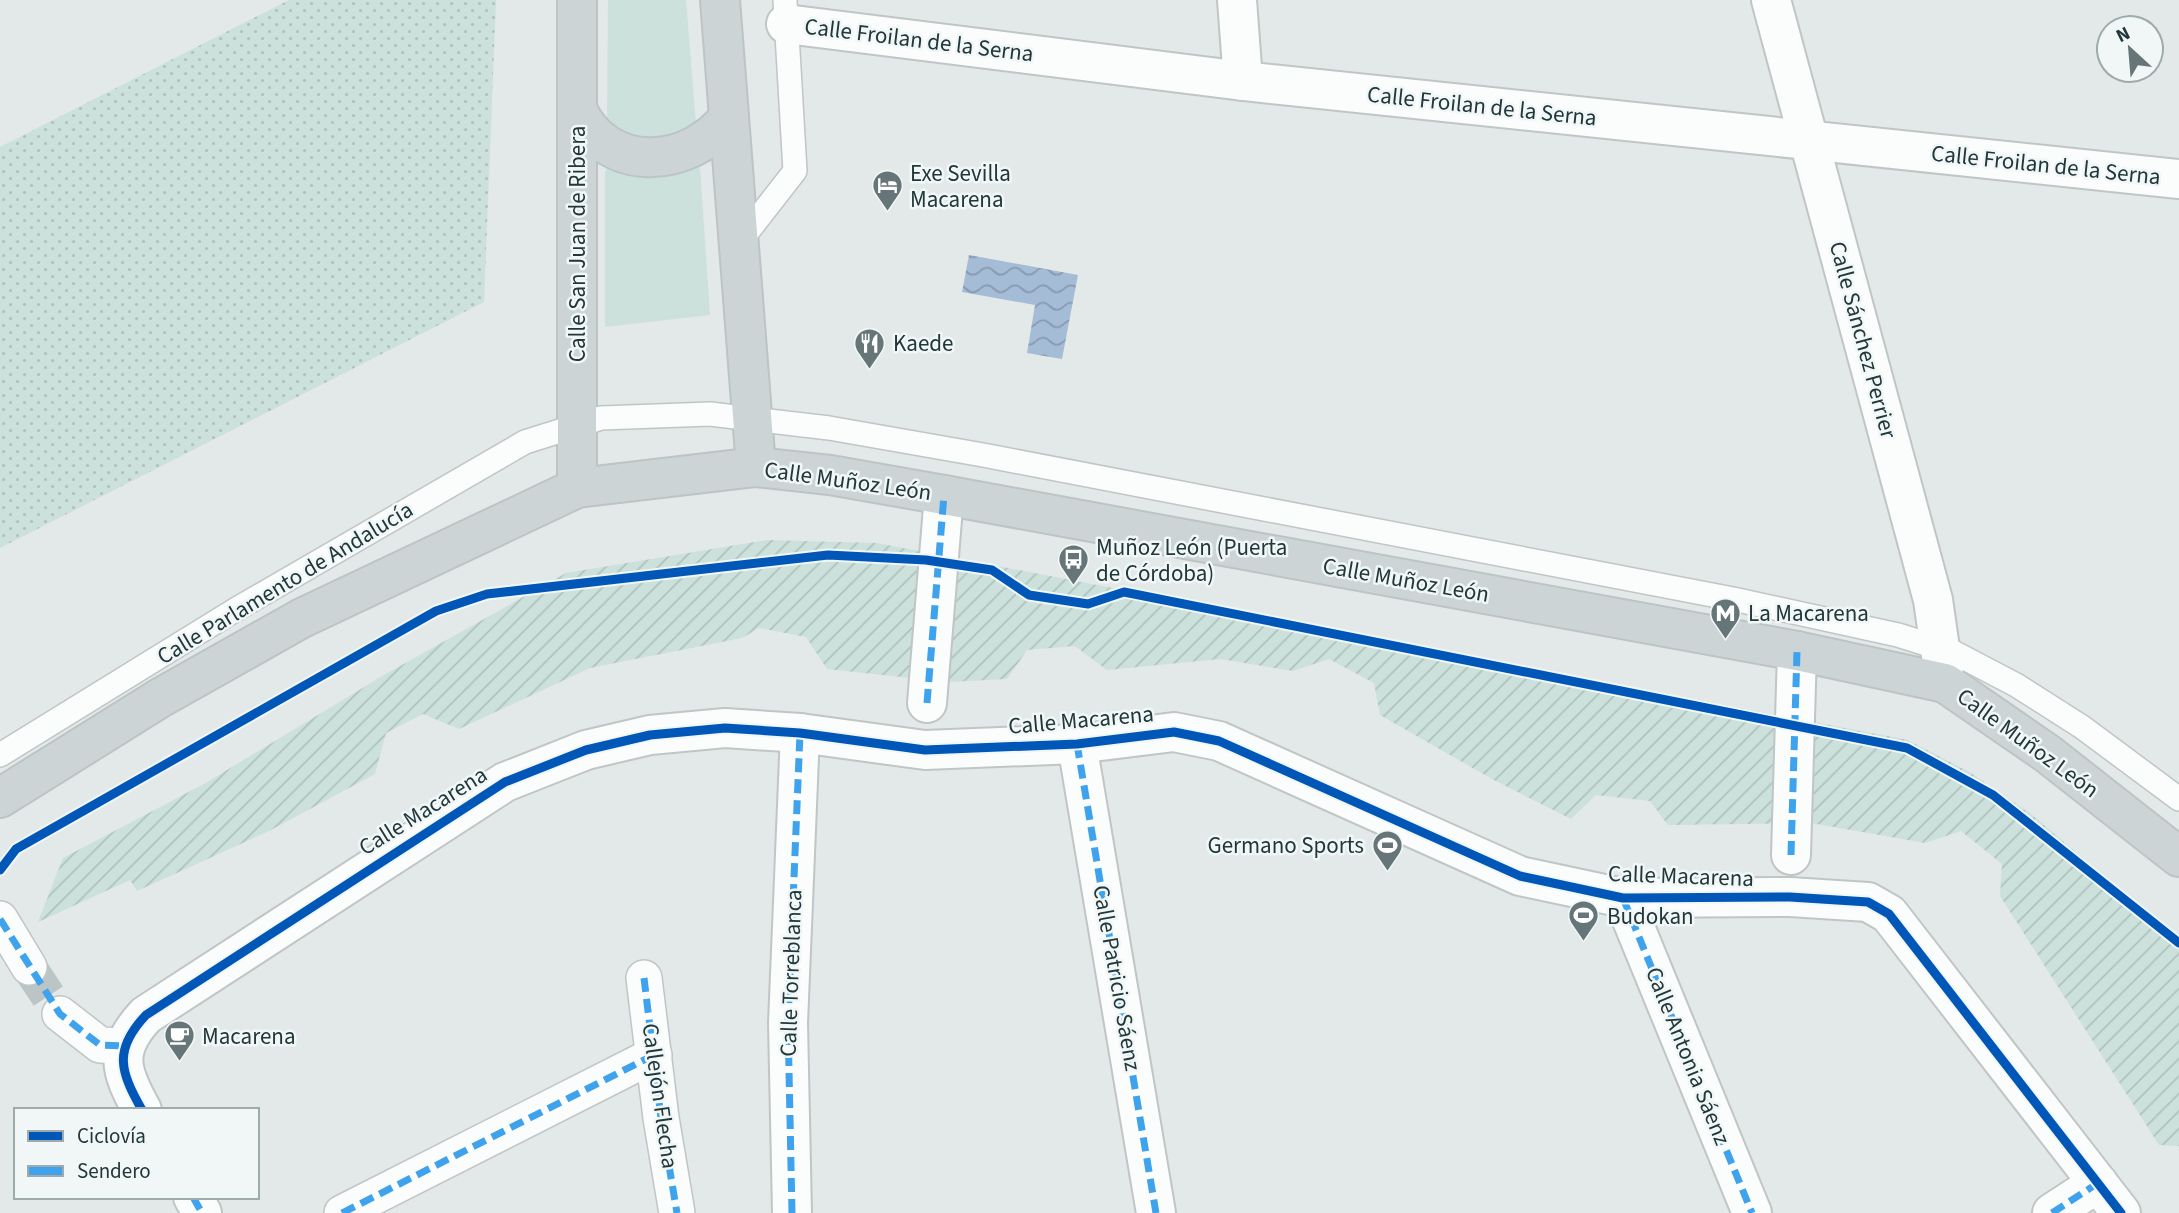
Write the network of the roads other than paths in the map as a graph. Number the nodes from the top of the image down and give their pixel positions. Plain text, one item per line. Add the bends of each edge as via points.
1 (577, 0) edge
2 (720, 0) edge
3 (1237, 0) edge
4 (1771, 0) edge
5 (785, 12) edge
6 (1243, 82) junction
7 (577, 110) junction
8 (729, 117) junction
9 (1810, 140) junction
10 (2179, 179) edge
11 (738, 244) junction
12 (752, 419) junction
13 (577, 426) junction
14 (756, 467) junction
15 (577, 488) junction
16 (944, 495) junction
17 (1797, 651) junction
18 (1942, 665) junction
19 (926, 725) junction
20 (800, 733) junction
21 (1077, 744) junction
22 (0, 755) edge
23 (0, 798) edge
24 (2179, 799) edge
25 (2179, 857) edge
26 (1790, 873) junction
27 (1623, 898) junction
28 (0, 919) edge
29 (29, 967) tunnel mouth
30 (644, 978) dead end
31 (60, 1014) tunnel mouth
32 (124, 1046) junction
33 (654, 1055) junction
34 (141, 1108) edge
35 (2110, 1198) edge
36 (342, 1213) edge
37 (677, 1213) edge
38 (792, 1213) edge
39 (1156, 1213) edge
40 (1752, 1213) edge
41 (2052, 1213) edge

1 - 7 main road, Calle San Juan de Ribera
2 - 8 main road
3 - 6 street
4 - 9 street, Calle Sánchez Perrier
5 - 6 street, Calle Froilan de la Serna
5 - 11 lane via 795,171
6 - 9 street, Calle Froilan de la Serna
7 - 8 main road via 600,143 642,158 695,147 718,132
7 - 13 main road, Calle San Juan de Ribera
8 - 11 main road
9 - 10 street, Calle Froilan de la Serna
9 - 18 street, Calle Sánchez Perrier via 1933,600
11 - 12 main road
12 - 13 lane, Calle Muñoz León via 710,414 601,418
12 - 14 main road
12 - 18 lane, Calle Muñoz León via 829,428 1733,599 1898,635
13 - 15 main road, Calle San Juan de Ribera
13 - 22 lane, Calle Parlamento de Andalucía via 503,454 235,610
14 - 15 main road, Calle Muñoz León
14 - 16 main road, Calle Muñoz León
15 - 23 main road, Calle Parlamento de Andalucía via 302,618 160,698
16 - 17 main road, Calle Muñoz León
16 - 19 street
17 - 18 main road, Calle Muñoz León
17 - 26 street
18 - 24 lane, Calle Muñoz León via 2016,685
18 - 25 main road, Calle Muñoz León
19 - 20 street, Calle Macarena
19 - 21 street, Calle Macarena
20 - 32 street, Calle Macarena via 725,728 649,735 586,750 505,782 146,1016
20 - 38 street, Calle Torreblanca via 788,1024
21 - 27 street, Calle Macarena via 1174,732 1219,741 1520,876
21 - 39 street, Calle Patricio Sáenz
26 - 27 street, Calle Macarena
26 - 35 street, Calle Macarena via 1889,914
27 - 40 street, Calle Antonia Sáenz
28 - 29 street
30 - 33 street, Callejón Flecha
31 - 32 street via 100,1045
32 - 34 street via 125,1081
33 - 36 street
33 - 37 street, Callejón Flecha
35 - 41 street

